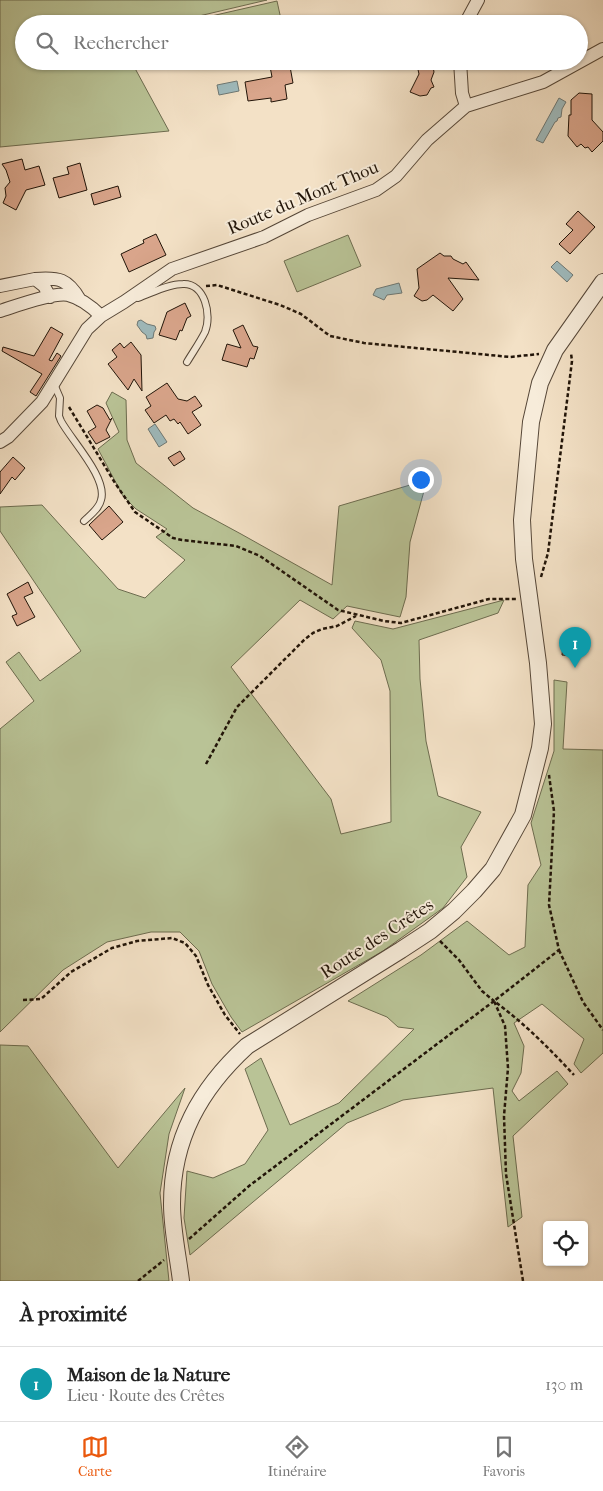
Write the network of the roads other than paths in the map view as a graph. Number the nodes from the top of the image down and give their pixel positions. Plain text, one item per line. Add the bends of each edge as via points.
1 (478, 0) edge
2 (470, 15) edge
3 (603, 49) edge
4 (588, 57) edge
5 (461, 70) edge
6 (565, 70) edge
7 (466, 106) junction
8 (35, 279) junction
9 (603, 282) edge
10 (0, 286) edge
11 (50, 297) junction
12 (80, 300) junction
13 (124, 302) junction
14 (0, 311) edge
15 (101, 316) junction
16 (187, 362) dead end
17 (56, 388) junction
18 (0, 442) edge
19 (84, 521) dead end
20 (181, 1281) edge

1 - 2 street
3 - 4 street, Route du Mont Thou
5 - 7 street
6 - 7 street, Route du Mont Thou via 543,82
7 - 13 street, Route du Mont Thou via 427,140 396,176 376,190 308,215 264,237 172,269
8 - 10 street
8 - 11 street
8 - 12 street via 64,281 73,287
9 - 20 street, Route des Crêtes via 560,343 540,383 531,422 522,520 542,724 540,748 523,815 492,869 454,911 430,931 247,1046 214,1080 181,1140 175,1170 172,1205
11 - 12 street via 67,295
11 - 14 street
12 - 15 street
13 - 15 street, Route du Mont Thou
13 - 16 lane via 182,284 193,285 199,290 207,315 205,330
15 - 17 street, Route du Mont Thou via 87,329
17 - 18 street, Route du Mont Thou
17 - 19 lane via 61,421 94,470 102,495 98,508

